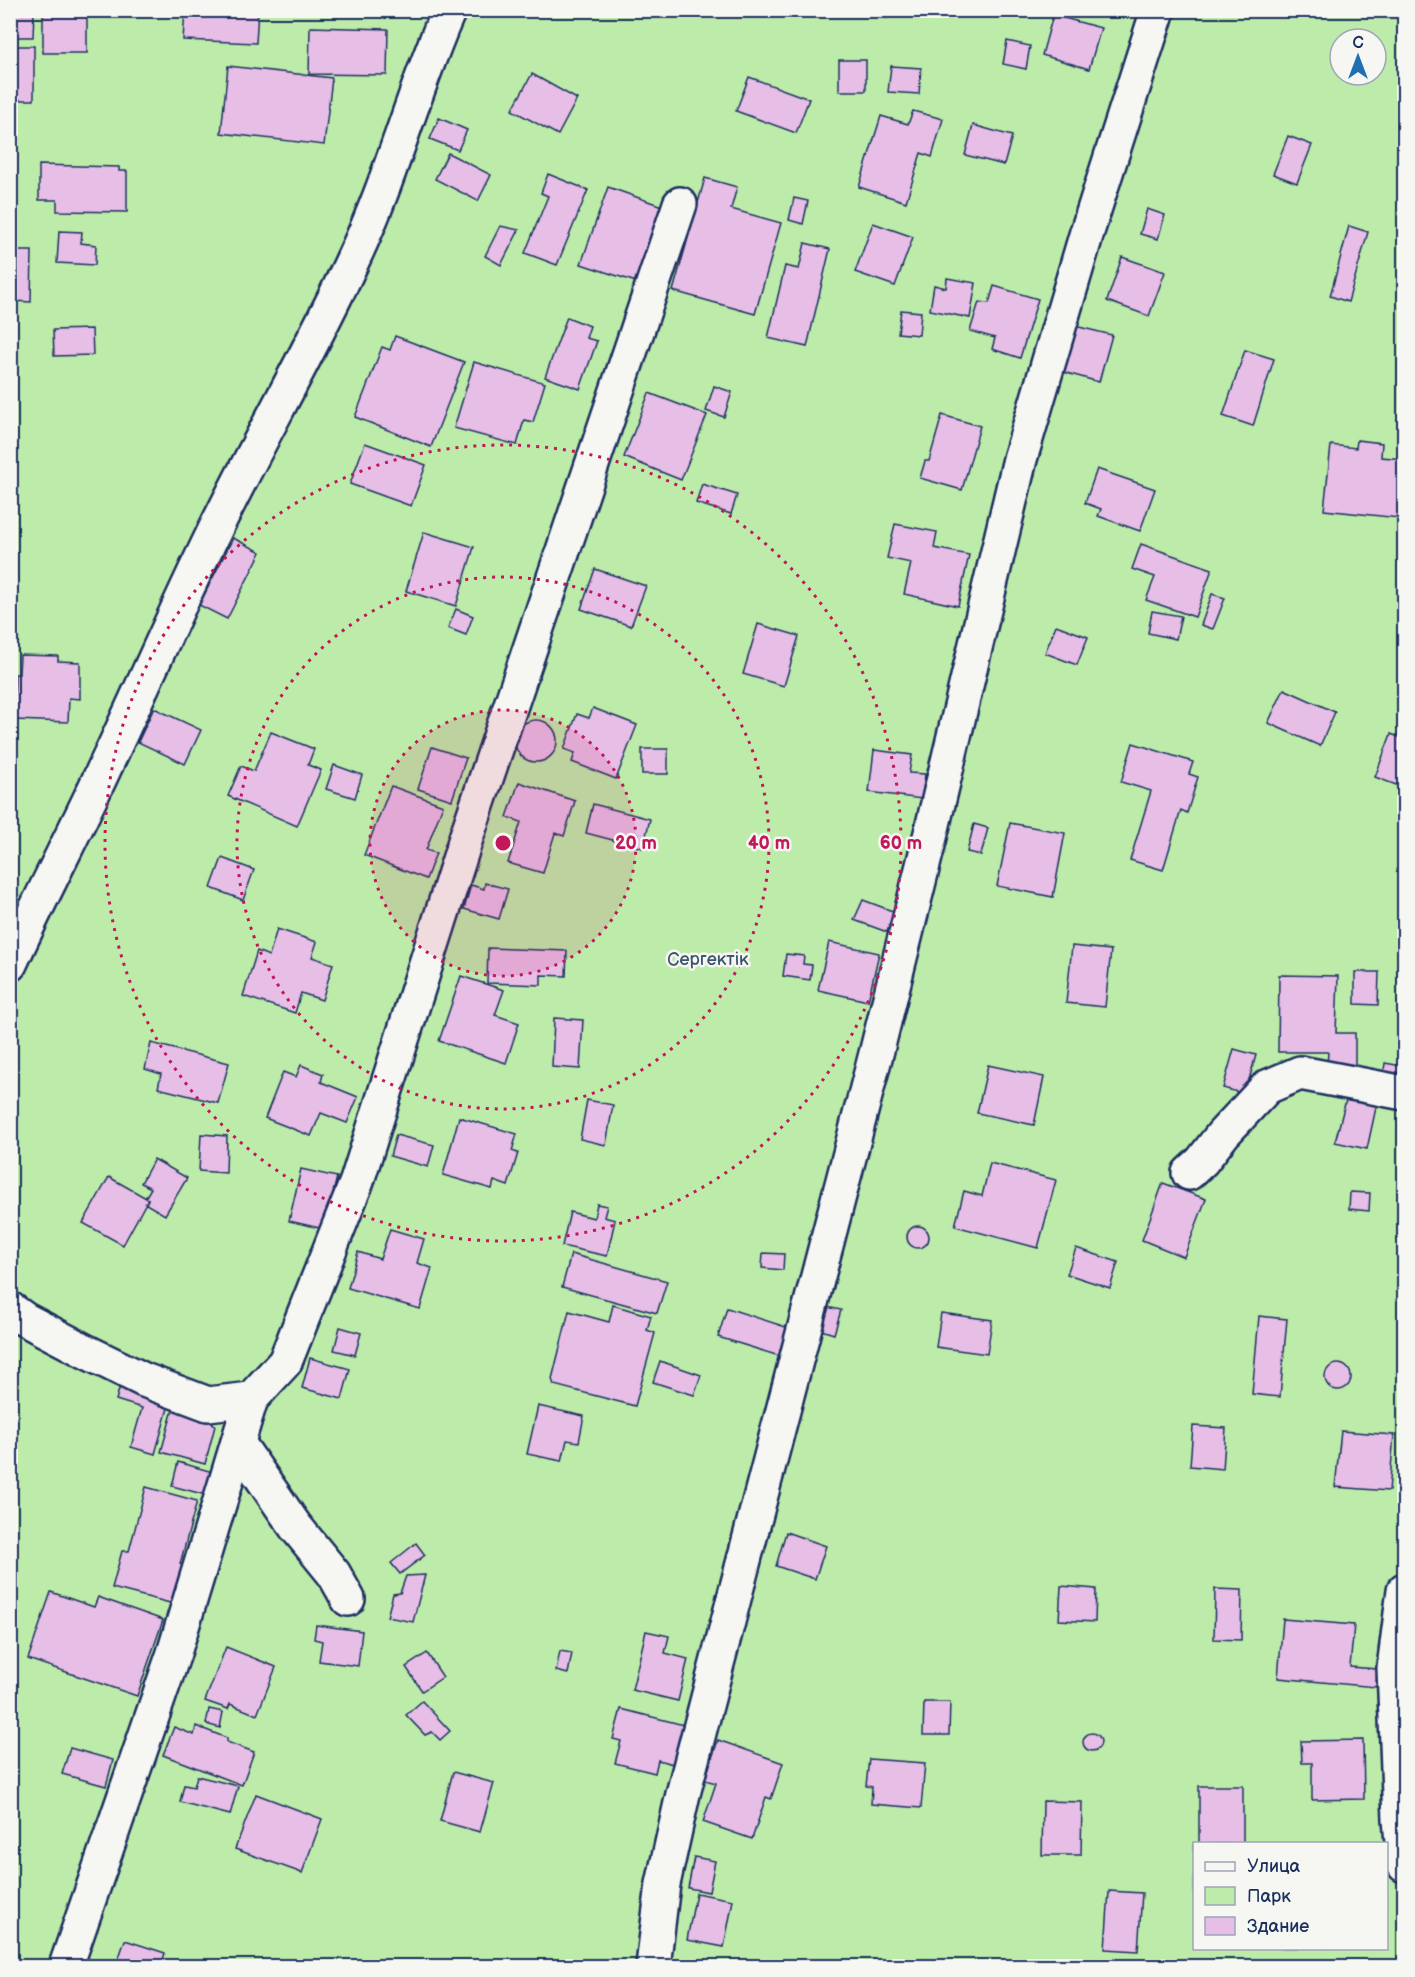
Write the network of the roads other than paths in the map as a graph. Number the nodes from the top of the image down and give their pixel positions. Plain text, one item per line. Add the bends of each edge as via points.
1 (449, 10) edge
2 (1158, 10) edge
3 (680, 204) dead end
4 (10, 964) edge
5 (1404, 1092) edge
6 (1189, 1173) dead end
7 (10, 1309) edge
8 (251, 1399) junction
9 (238, 1443) junction
10 (1404, 1590) edge
11 (348, 1599) dead end
12 (1404, 1864) edge
13 (66, 1966) edge
14 (653, 1966) edge

1 - 4 street via 356,254 213,533
2 - 14 street via 1083,243 1020,459 877,1050 683,1794 663,1884
3 - 8 street via 470,826 357,1181 285,1362
5 - 6 street via 1300,1073 1267,1087
7 - 8 street via 144,1380 208,1404
8 - 9 street
9 - 11 street
9 - 13 street via 174,1653
10 - 12 street via 1394,1668

